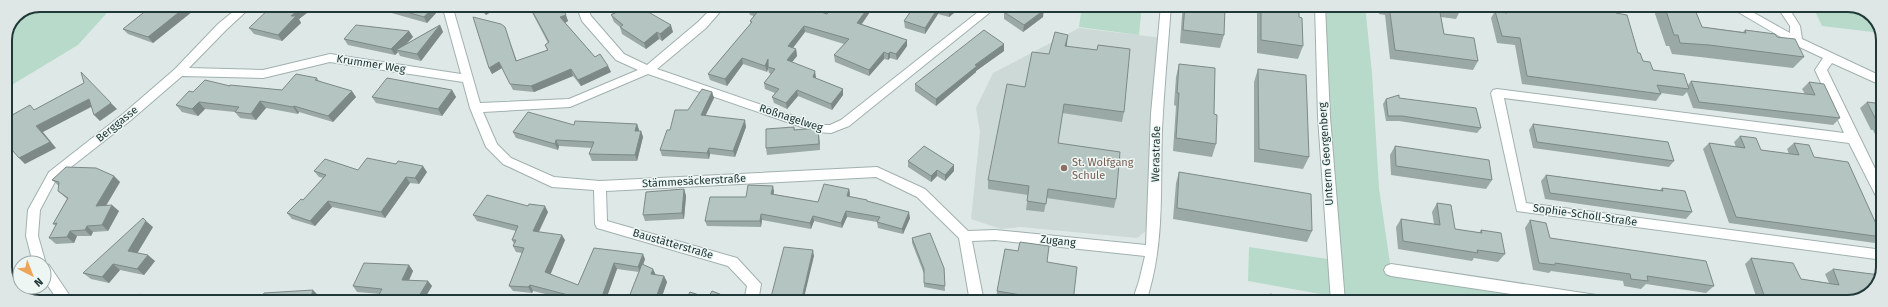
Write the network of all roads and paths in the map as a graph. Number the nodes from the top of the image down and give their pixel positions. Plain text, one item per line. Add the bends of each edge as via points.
1 (240, 12) edge
2 (449, 12) edge
3 (584, 12) edge
4 (714, 12) edge
5 (985, 12) edge
6 (1165, 12) edge
7 (1320, 12) edge
8 (1744, 12) edge
9 (1786, 12) edge
10 (1797, 40) junction
11 (1832, 58) junction
12 (648, 70) junction
13 (179, 72) junction
14 (468, 79) junction
15 (1876, 79) edge
16 (476, 108) junction
17 (1853, 139) junction
18 (1876, 184) edge
19 (600, 186) junction
20 (965, 236) junction
21 (1152, 251) junction
22 (38, 255) edge
23 (1876, 255) edge
24 (1391, 270) dead end
25 (52, 280) edge
26 (62, 295) edge
27 (753, 295) edge
28 (976, 295) edge
29 (1142, 295) edge
30 (1337, 295) edge
31 (1557, 295) edge

1 - 13 street, Berggasse
2 - 14 street, Stämmesäckerstraße
3 - 12 street, Roßnagelweg via 620,57
4 - 12 street
5 - 12 street, Roßnagelweg via 845,123 831,129 820,129
6 - 21 street, Werastraße via 1156,130
7 - 30 street, Unterm Georgenberg via 1323,118
8 - 10 street
9 - 10 street via 1795,26
10 - 11 street
11 - 15 street
11 - 17 street via 1826,61 1821,70
12 - 16 street via 570,103
13 - 14 street, Krummer Weg via 263,74 330,58
13 - 22 street, Berggasse via 53,175 34,210 32,236
14 - 16 street, Stämmesäckerstraße
16 - 19 street, Stämmesäckerstraße via 492,147 507,161 552,182
17 - 18 street
17 - 23 street, Sophie-Scholl-Straße via 1497,93 1521,207
19 - 20 street, Stämmesäckerstraße via 877,172 921,193
19 - 27 street, Baustätterstraße via 601,224 732,262 754,284
20 - 21 street, Zugang via 995,235
20 - 28 street
21 - 29 street, Werastraße
24 - 31 street
25 - 26 street

